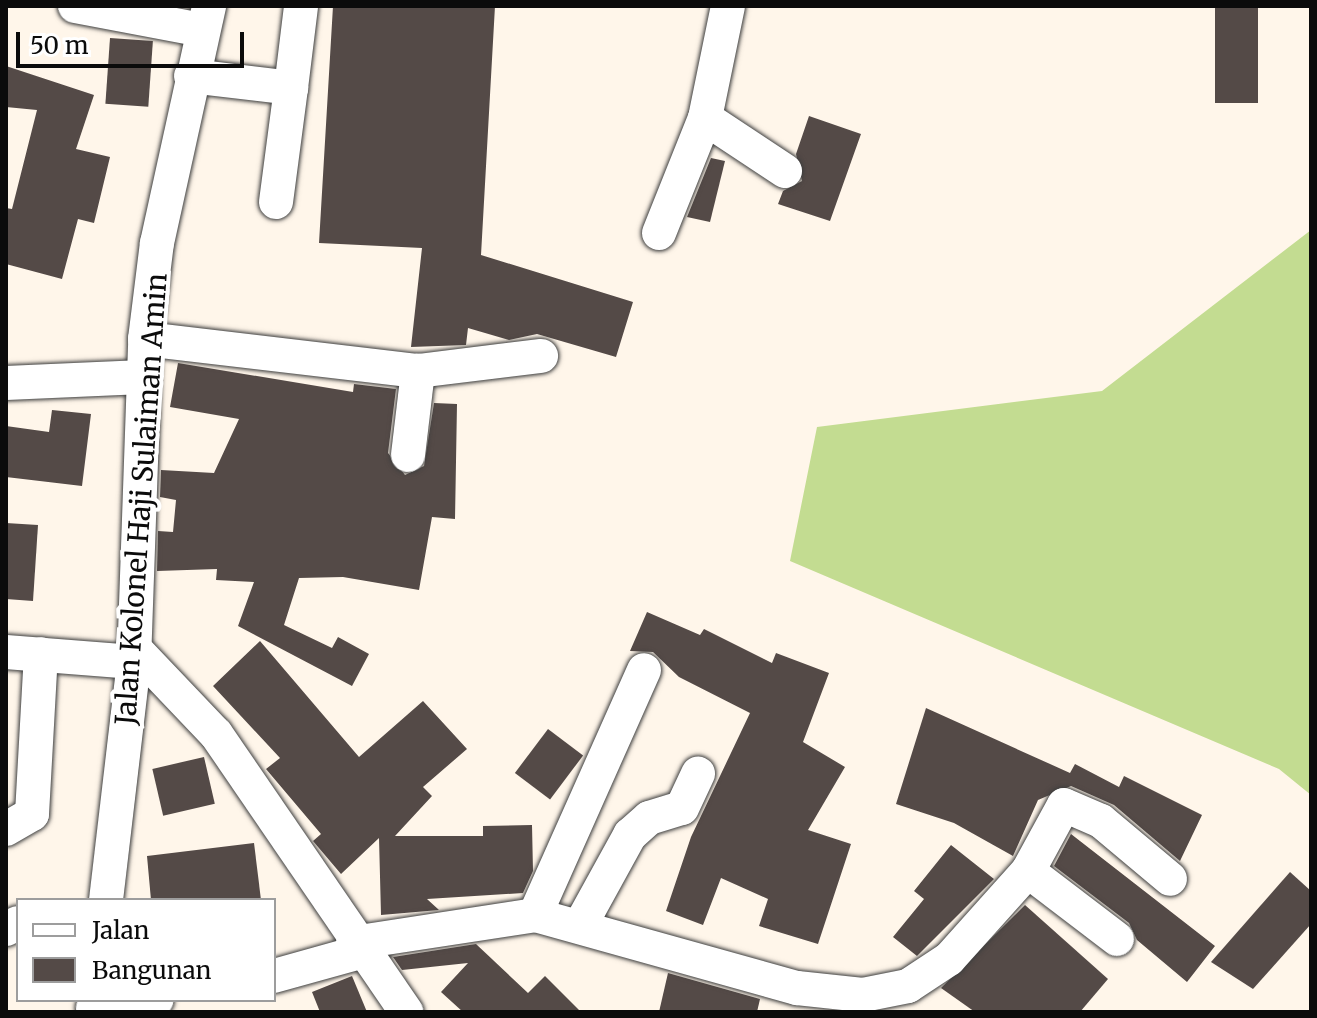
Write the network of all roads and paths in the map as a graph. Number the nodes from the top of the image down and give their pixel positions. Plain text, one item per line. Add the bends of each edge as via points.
1 (75, 6) edge
2 (301, 6) edge
3 (728, 6) edge
4 (206, 18) edge
5 (191, 76) junction
6 (291, 88) junction
7 (705, 118) junction
8 (785, 171) dead end
9 (276, 202) dead end
10 (659, 233) dead end
11 (145, 339) junction
12 (541, 356) dead end
13 (418, 371) junction
14 (143, 377) junction
15 (6, 383) edge
16 (408, 455) dead end
17 (6, 652) edge
18 (41, 654) junction
19 (134, 655) junction
20 (644, 670) dead end
21 (698, 774) dead end
22 (6, 829) edge
23 (1028, 871) junction
24 (1170, 879) dead end
25 (106, 898) edge
26 (535, 915) junction
27 (581, 924) junction
28 (1117, 939) dead end
29 (357, 947) junction
30 (276, 975) edge
31 (139, 1002) edge
32 (93, 1007) edge
33 (406, 1012) edge

1 - 4 street
2 - 6 street
3 - 7 street
4 - 5 street, Jalan Kolonel Haji Sulaiman Amin
5 - 6 street
5 - 11 street, Jalan Kolonel Haji Sulaiman Amin
6 - 9 street
7 - 8 street
7 - 10 street
11 - 13 street
11 - 14 street, Jalan Kolonel Haji Sulaiman Amin
12 - 13 street
13 - 16 street
14 - 15 street
14 - 19 street, Jalan Kolonel Haji Sulaiman Amin
17 - 18 street
18 - 19 street
18 - 22 street via 32,814
19 - 25 street, Jalan Kolonel Haji Sulaiman Amin
19 - 29 street via 216,734
20 - 26 street
21 - 27 street via 682,808 649,818 614,856
23 - 24 street via 1066,805 1101,821
23 - 27 street via 927,978 863,995 797,988
23 - 28 street
26 - 27 street
26 - 29 street
29 - 30 street
29 - 33 street
31 - 32 street

